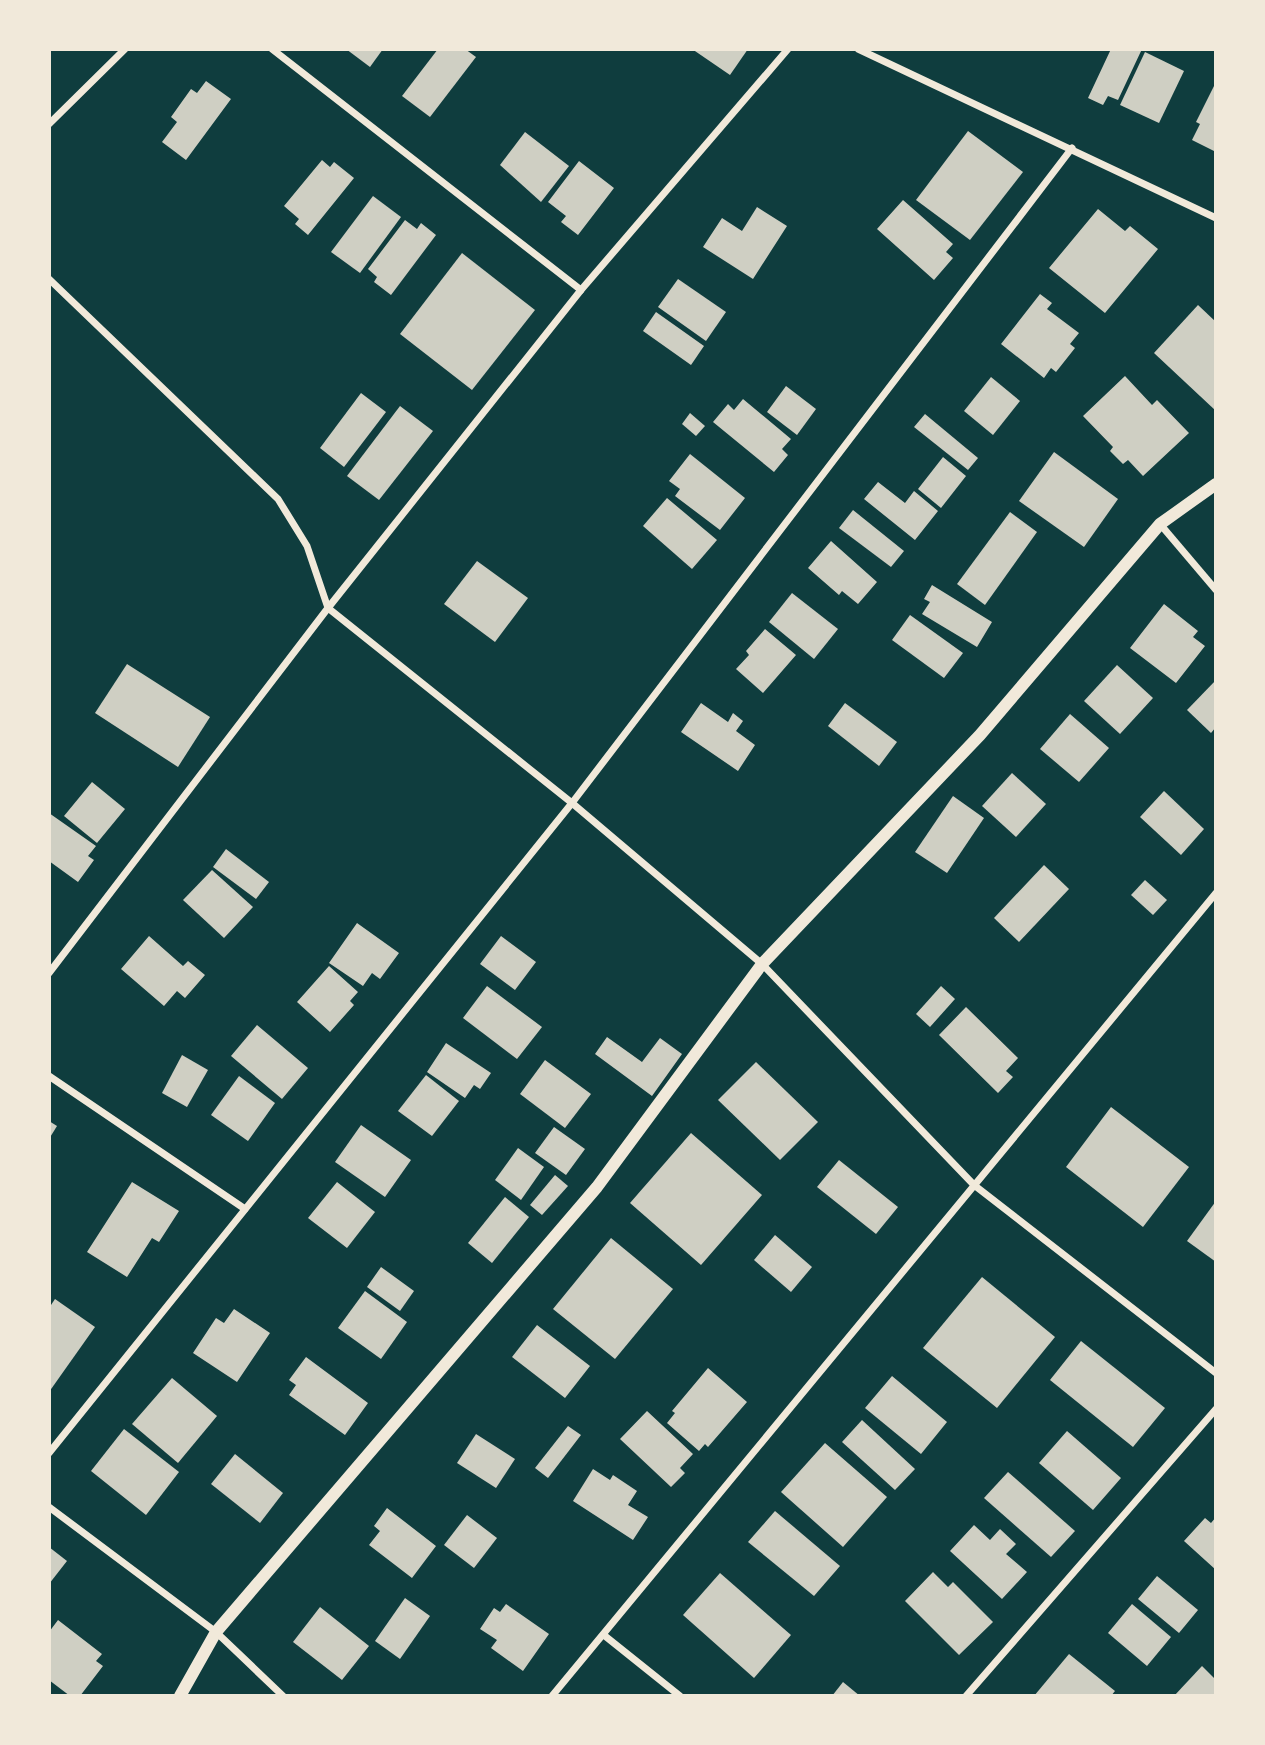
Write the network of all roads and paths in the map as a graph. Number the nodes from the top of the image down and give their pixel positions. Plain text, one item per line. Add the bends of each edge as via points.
1 (125, 49) edge
2 (272, 49) edge
3 (788, 49) edge
4 (858, 49) edge
5 (49, 124) edge
6 (1072, 148) junction
7 (1216, 218) edge
8 (49, 279) edge
9 (581, 290) junction
10 (1216, 484) edge
11 (1160, 524) junction
12 (1216, 590) edge
13 (328, 608) junction
14 (572, 803) junction
15 (1216, 893) edge
16 (762, 964) junction
17 (49, 974) edge
18 (49, 1076) edge
19 (974, 1185) junction
20 (245, 1209) junction
21 (1216, 1373) edge
22 (1216, 1409) edge
23 (49, 1453) edge
24 (49, 1507) edge
25 (216, 1632) junction
26 (605, 1636) junction
27 (180, 1696) edge
28 (283, 1696) edge
29 (552, 1696) edge
30 (680, 1696) edge
31 (965, 1696) edge

1 - 5 street
2 - 9 street
3 - 9 street
4 - 6 street
6 - 7 street
6 - 14 street
8 - 13 street via 278,499 307,546
9 - 13 street
10 - 11 street
11 - 12 street
11 - 16 street via 980,735
13 - 14 street
13 - 17 street
14 - 16 street
14 - 20 street
15 - 19 street
16 - 19 street
16 - 25 street via 597,1187
18 - 20 street
19 - 21 street
19 - 26 street
20 - 23 street
22 - 31 street
24 - 25 street
25 - 27 street
25 - 28 street
26 - 29 street
26 - 30 street

